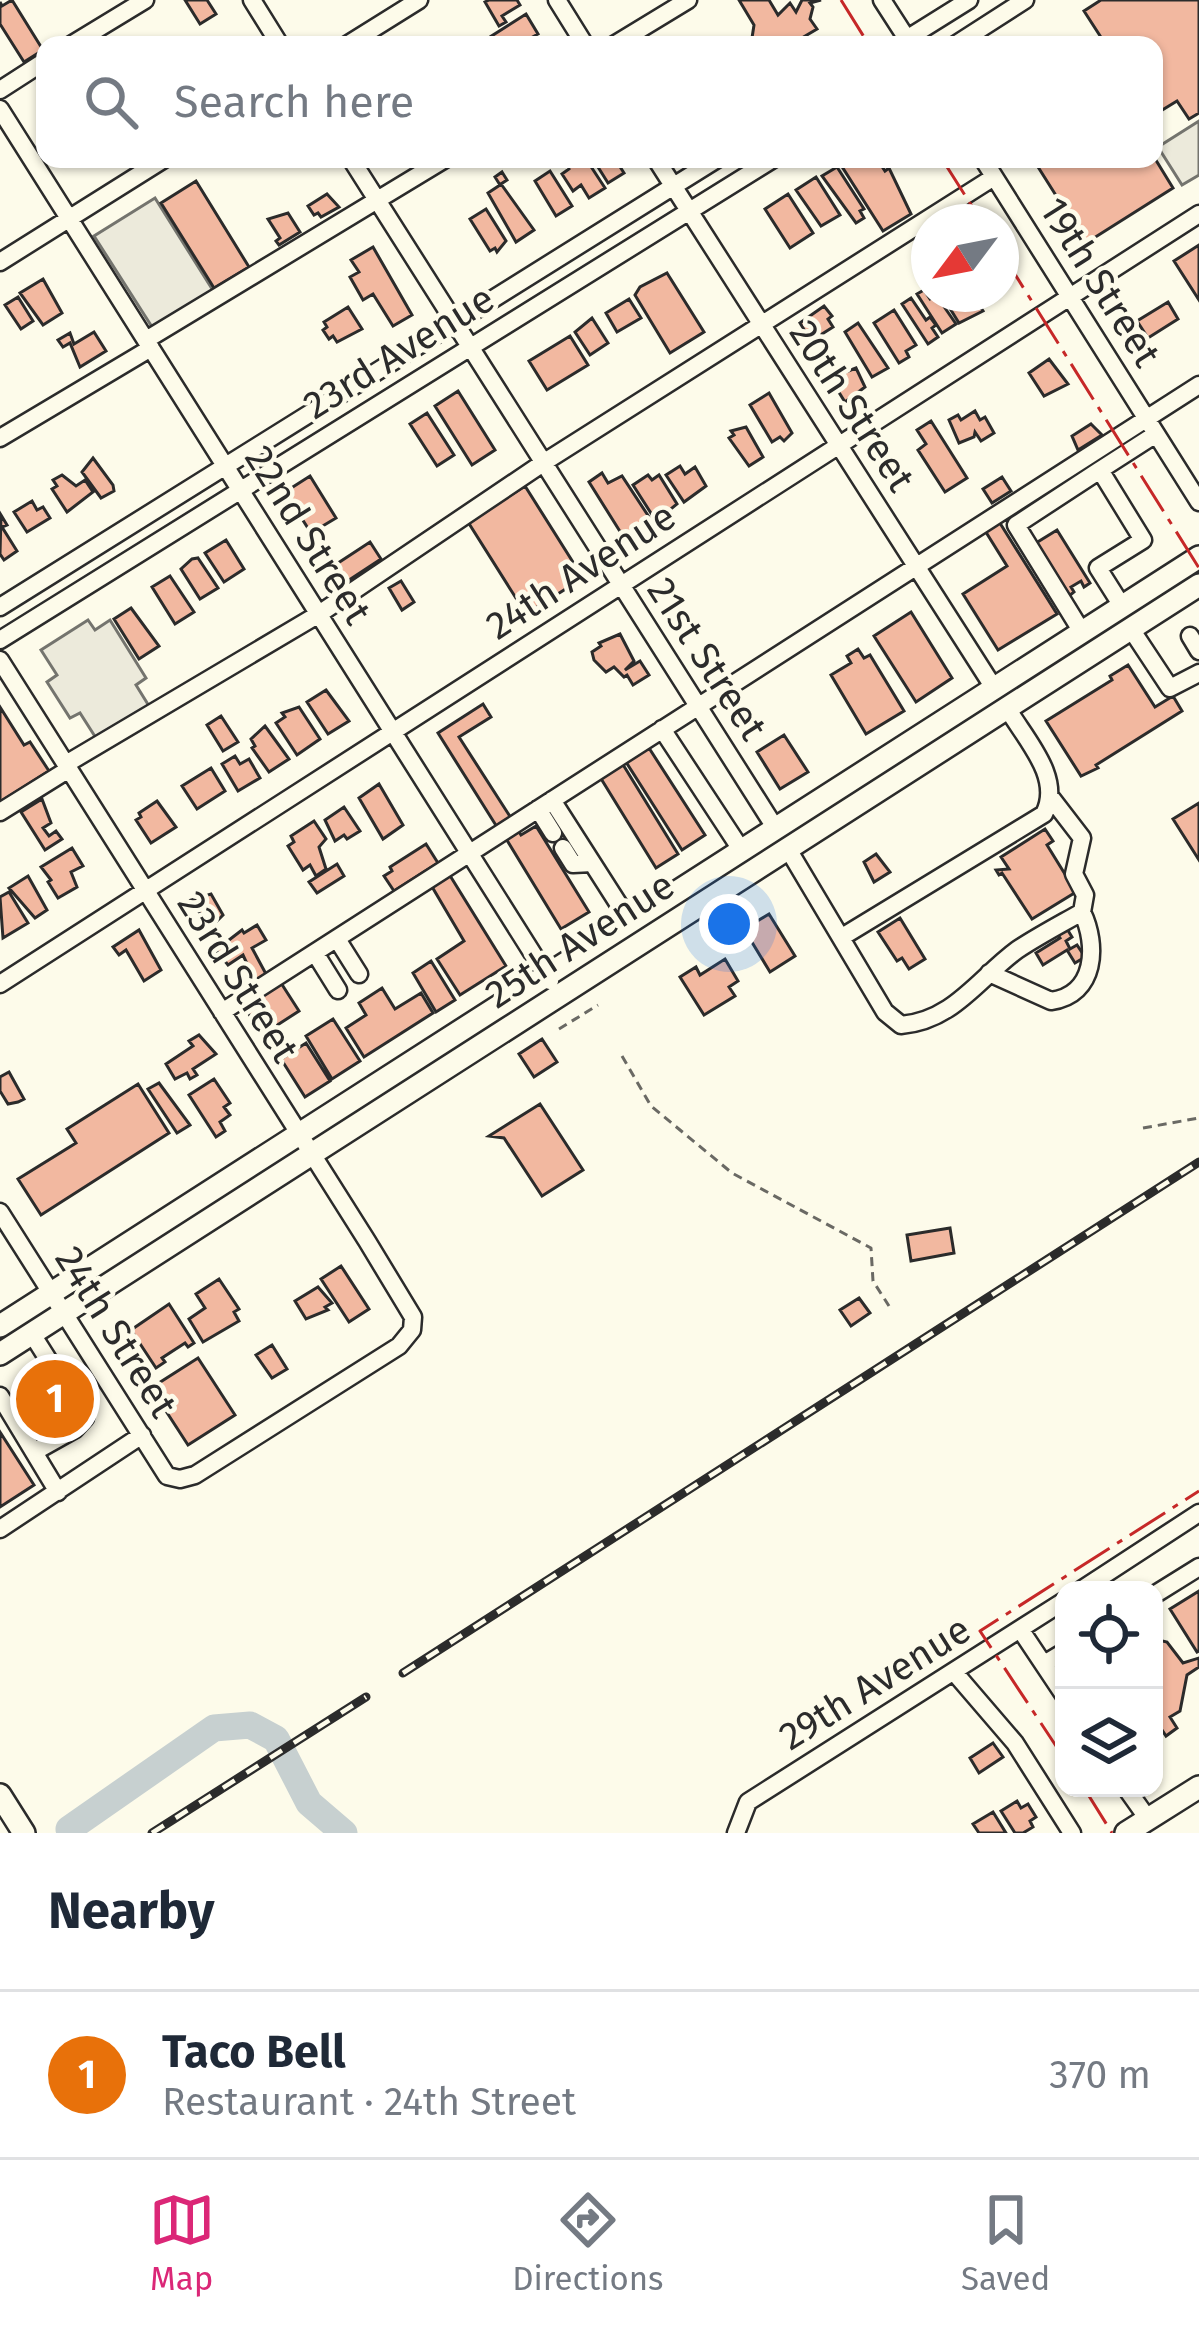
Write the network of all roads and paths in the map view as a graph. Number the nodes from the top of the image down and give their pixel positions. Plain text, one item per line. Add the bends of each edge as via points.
1 (145, 0) edge
2 (252, 0) edge
3 (419, 0) edge
4 (557, 0) edge
5 (688, 0) edge
6 (882, 0) edge
7 (969, 0) edge
8 (1025, 0) edge
9 (86, 36) edge
10 (274, 36) edge
11 (361, 36) edge
12 (579, 36) edge
13 (629, 36) edge
14 (901, 36) edge
15 (915, 36) edge
16 (969, 36) edge
17 (36, 67) edge
18 (0, 90) edge
19 (0, 109) edge
20 (36, 166) edge
21 (37, 168) edge
22 (150, 168) edge
23 (357, 168) edge
24 (430, 168) edge
25 (662, 168) edge
26 (703, 168) edge
27 (758, 168) edge
28 (988, 168) edge
29 (994, 177) junction
30 (674, 186) junction
31 (377, 201) junction
32 (689, 211) junction
33 (1199, 214) edge
34 (69, 219) junction
35 (1082, 253) dead end
36 (1085, 259) junction
37 (0, 262) edge
38 (1071, 268) dead end
39 (1090, 268) dead end
40 (1069, 296) junction
41 (454, 323) junction
42 (761, 324) junction
43 (148, 344) junction
44 (469, 347) junction
45 (1199, 385) edge
46 (1151, 426) junction
47 (0, 438) edge
48 (838, 445) junction
49 (543, 463) junction
50 (226, 466) junction
51 (1100, 470) junction
52 (240, 490) junction
53 (1199, 502) edge
54 (1199, 557) edge
55 (916, 567) junction
56 (621, 585) junction
57 (1199, 585) edge
58 (1122, 607) junction
59 (0, 608) edge
60 (319, 614) junction
61 (1131, 629) junction
62 (1082, 632) junction
63 (0, 640) edge
64 (0, 660) edge
65 (1199, 673) edge
66 (994, 688) junction
67 (698, 706) junction
68 (1007, 708) junction
69 (662, 729) junction
70 (392, 731) junction
71 (67, 766) junction
72 (1052, 799) junction
73 (545, 804) junction
74 (0, 812) edge
75 (782, 839) junction
76 (742, 850) junction
77 (469, 853) junction
78 (592, 863) junction
79 (144, 888) junction
80 (1082, 911) junction
81 (630, 922) junction
82 (842, 937) junction
83 (337, 939) junction
84 (314, 953) junction
85 (989, 973) junction
86 (359, 974) dead end
87 (546, 976) junction
88 (0, 984) edge
89 (338, 990) dead end
90 (560, 996) junction
91 (598, 1004) dead end
92 (222, 1012) junction
93 (559, 1029) dead end
94 (622, 1056) dead end
95 (1199, 1118) edge
96 (1143, 1128) dead end
97 (298, 1135) junction
98 (311, 1156) junction
99 (0, 1212) edge
100 (53, 1292) junction
101 (889, 1306) dead end
102 (65, 1312) junction
103 (0, 1326) edge
104 (32, 1334) junction
105 (0, 1354) edge
106 (0, 1396) edge
107 (142, 1435) junction
108 (34, 1452) junction
109 (180, 1479) joint
110 (58, 1492) junction
111 (1199, 1513) edge
112 (0, 1529) edge
113 (1199, 1567) edge
114 (1095, 1581) edge
115 (1163, 1589) edge
116 (1055, 1607) edge
117 (1020, 1629) junction
118 (1055, 1657) edge
119 (1044, 1664) junction
120 (954, 1672) junction
121 (1060, 1689) edge
122 (1199, 1786) edge
123 (1132, 1797) edge
124 (2, 1803) edge
125 (1148, 1820) junction
126 (735, 1832) edge
127 (24, 1833) edge
128 (1072, 1833) edge
129 (1126, 1833) edge

1 - 9 street
2 - 10 street
3 - 11 street
4 - 12 street
5 - 13 street
6 - 14 street
7 - 15 street
8 - 16 street
17 - 18 street
19 - 20 street, 22nd Street
21 - 34 street, 22nd Street
22 - 34 street
23 - 31 street, 21st Street
24 - 31 street
25 - 30 street, 20th Street
26 - 30 street, 23rd Avenue
27 - 32 street, 23rd Avenue
28 - 29 street, 19th Street
29 - 40 street, 19th Street
29 - 42 street
30 - 32 street, 20th Street
30 - 41 street, 23rd Avenue
31 - 41 street, 21st Street
31 - 43 street
32 - 42 street, 20th Street
32 - 44 street, 23rd Avenue
33 - 40 street, 24th Avenue
34 - 37 street
34 - 43 street, 22nd Street
35 - 36 path
36 - 38 path
36 - 39 path
40 - 46 street, 19th Street
40 - 48 street, 24th Avenue
41 - 44 street, 21st Street
41 - 50 street, 23rd Avenue
42 - 48 street, 20th Street
42 - 49 street
43 - 47 street
43 - 50 street, 22nd Street
44 - 49 street, 21st Street
44 - 52 street, 23rd Avenue
45 - 46 street
46 - 51 street
46 - 53 street, 19th Street
46 - 55 street
48 - 55 street, 20th Street
48 - 56 street, 24th Avenue
49 - 56 street, 21st Street
49 - 60 street
50 - 52 street, 22nd Street
50 - 59 street, 23rd Avenue
51 - 58 street via 1143,540 1098,568
51 - 62 street via 1016,525
52 - 60 street, 22nd Street
52 - 63 street, 23rd Avenue
54 - 58 main road, 25th Avenue
55 - 66 street, 20th Street
55 - 67 street
56 - 67 street, 21st Street
56 - 70 street, 24th Avenue
57 - 61 main road, 25th Avenue
58 - 62 main road, 25th Avenue
60 - 70 street, 22nd Street
60 - 71 street
61 - 65 street via 1170,688
61 - 68 main road, 25th Avenue
62 - 66 main road, 25th Avenue
64 - 71 street, 23rd Street
66 - 75 main road, 25th Avenue
67 - 69 street
67 - 75 street, 21st Street
68 - 72 street via 1051,782
68 - 75 main road, 25th Avenue
69 - 73 street
69 - 76 street
70 - 77 street, 22nd Street
70 - 79 street, 24th Avenue
71 - 74 street
71 - 79 street, 23rd Street
72 - 80 street via 1082,838 1074,874
72 - 82 street via 1037,821
73 - 77 street
73 - 78 street
73 - 78 street via 573,864
75 - 76 main road, 25th Avenue
75 - 82 street, 21st Street
75 - 90 main road, 25th Avenue
76 - 81 main road, 25th Avenue
77 - 83 street
77 - 87 street, 22nd Street
78 - 81 street
79 - 88 street, 24th Avenue
79 - 92 street, 23rd Street
80 - 85 street
80 - 85 street via 1093,933 1091,957 1074,993 1051,1001
81 - 87 main road, 25th Avenue
82 - 85 street, 21st Street via 885,1012 902,1025 970,996
83 - 84 street
83 - 86 street
84 - 89 street
84 - 92 street
87 - 90 street, 22nd Street
87 - 97 main road, 25th Avenue
90 - 98 main road, 25th Avenue
91 - 93 path
92 - 97 street, 23rd Street
94 - 101 path via 651,1106 732,1173 872,1248 873,1281
95 - 96 path
97 - 98 street, 23rd Street
97 - 100 main road, 25th Avenue
98 - 102 main road, 25th Avenue
98 - 109 street, 23rd Street via 413,1317 412,1330 381,1358
99 - 100 street, 24th Street
100 - 102 street, 24th Street
100 - 103 main road, 25th Avenue
102 - 104 main road, 25th Avenue
102 - 107 street, 24th Street
104 - 105 main road, 25th Avenue
104 - 108 street via 85,1418
106 - 108 street
107 - 109 street, 24th Street via 167,1476
107 - 110 street
108 - 110 street
110 - 112 street
111 - 114 street
113 - 115 street
116 - 117 street, 29th Avenue
117 - 119 street
117 - 120 street, 29th Avenue
118 - 119 street
119 - 121 street
120 - 126 street, 29th Avenue via 748,1802
120 - 128 street via 1015,1743
122 - 125 main road
123 - 125 street
124 - 127 main road
125 - 129 main road

